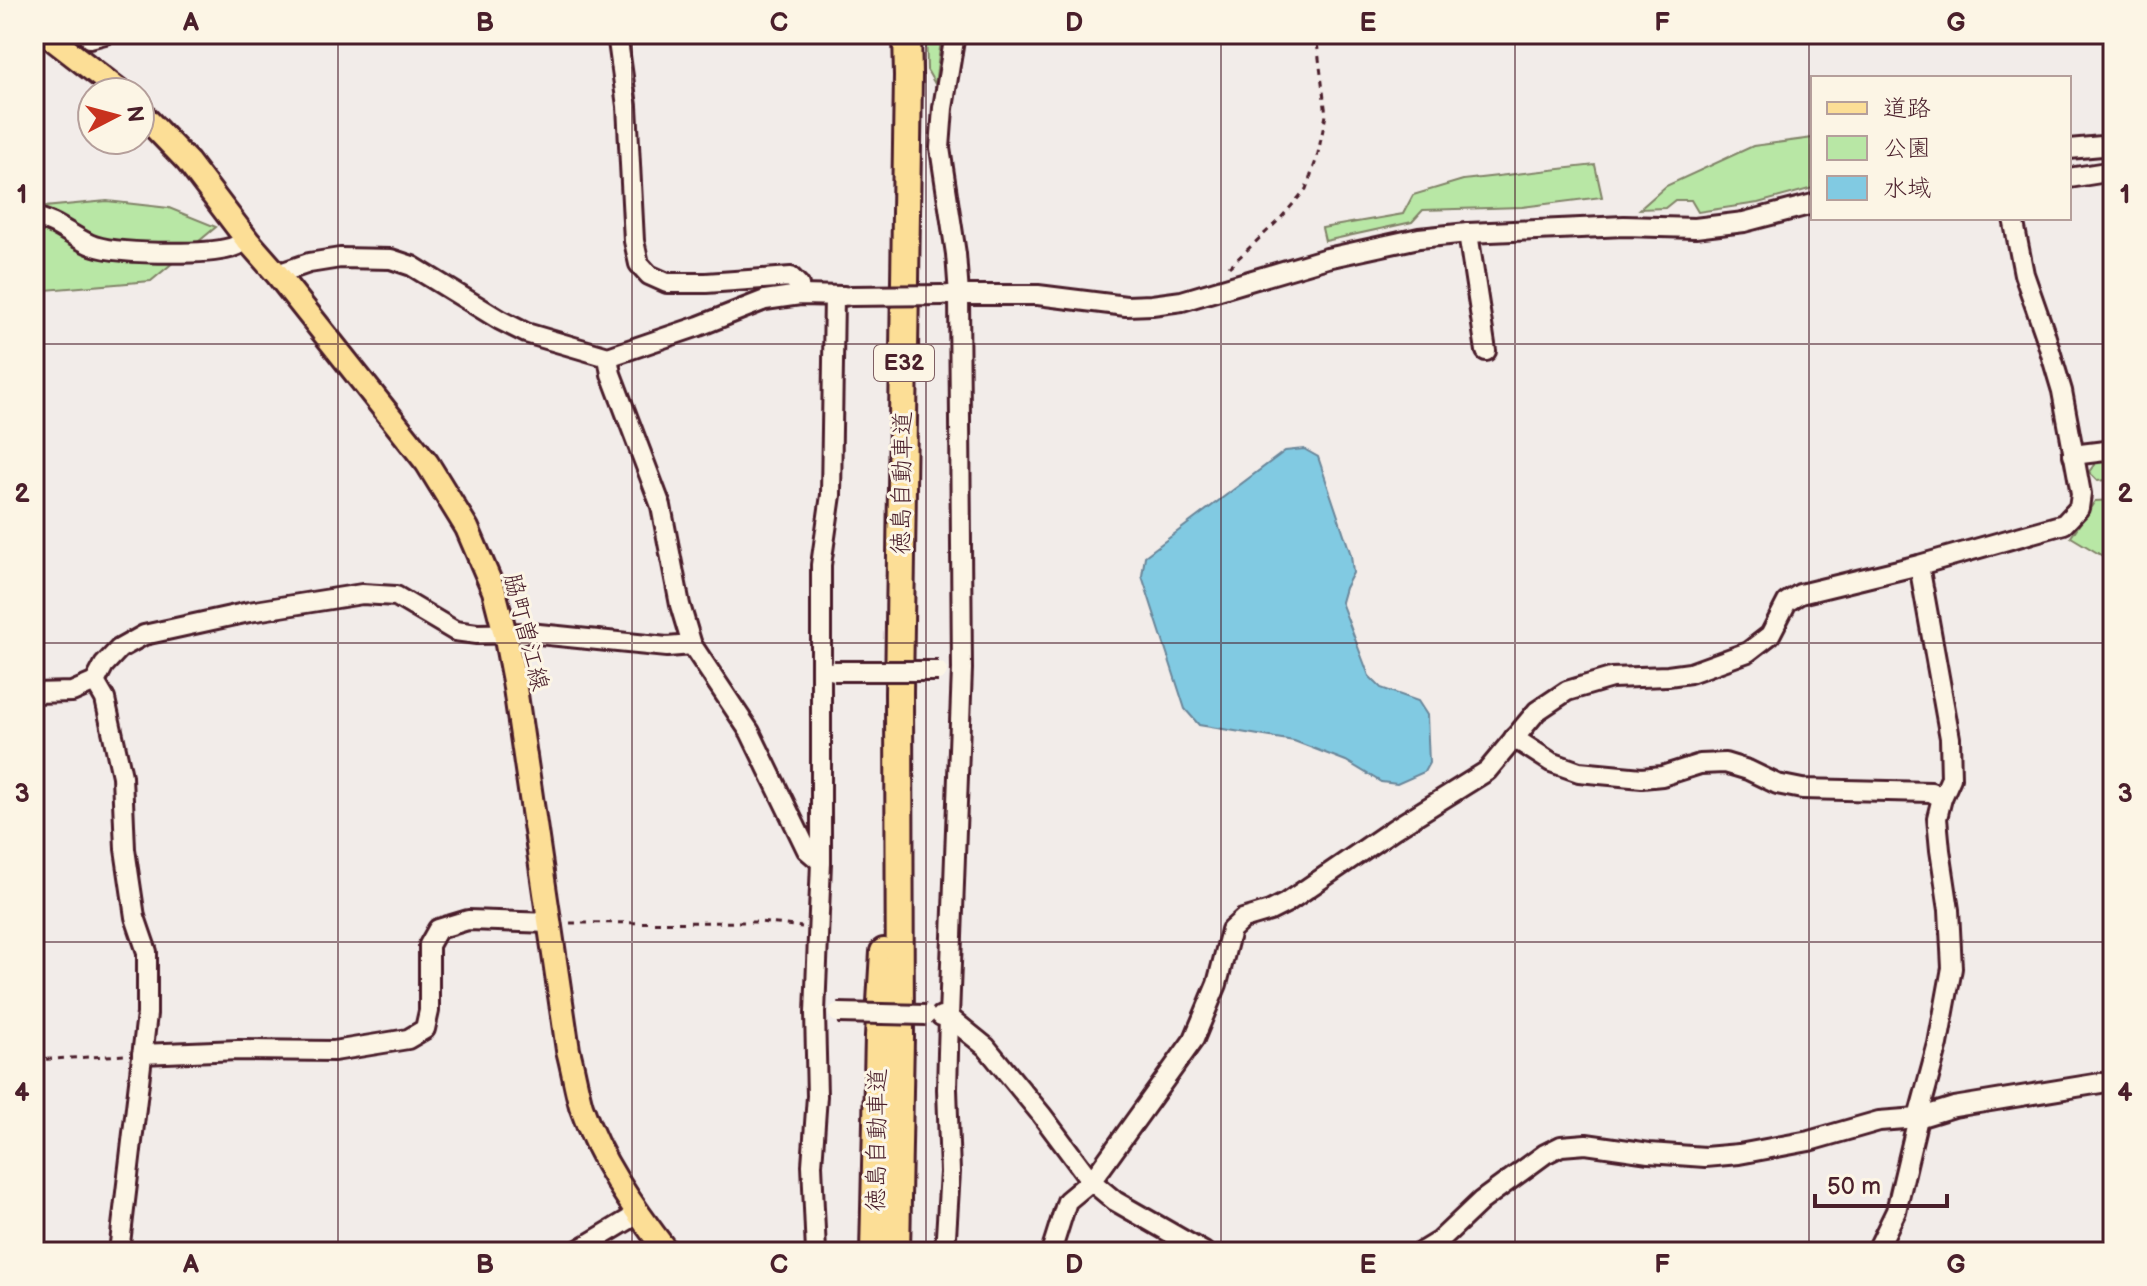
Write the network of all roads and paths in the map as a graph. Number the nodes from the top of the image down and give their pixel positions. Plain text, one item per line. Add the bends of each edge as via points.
1 (46, 34) edge
2 (617, 34) edge
3 (907, 34) edge
4 (955, 34) edge
5 (1316, 34) edge
6 (100, 76) edge
7 (156, 129) edge
8 (2113, 145) edge
9 (2071, 149) edge
10 (2113, 171) edge
11 (2071, 178) edge
12 (1811, 205) edge
13 (34, 217) edge
14 (2013, 220) edge
15 (1468, 233) junction
16 (248, 241) junction
17 (1219, 272) dead end
18 (277, 274) junction
19 (800, 295) junction
20 (951, 295) junction
21 (842, 296) junction
22 (1486, 351) dead end
23 (608, 357) junction
24 (2113, 450) edge
25 (2073, 455) junction
26 (1919, 565) junction
27 (505, 634) junction
28 (692, 645) junction
29 (962, 669) junction
30 (828, 672) junction
31 (95, 682) junction
32 (34, 693) edge
33 (899, 693) junction
34 (1514, 738) junction
35 (1942, 798) junction
36 (821, 862) junction
37 (550, 923) junction
38 (819, 929) junction
39 (815, 1013) junction
40 (949, 1017) junction
41 (142, 1054) junction
42 (34, 1060) edge
43 (2113, 1081) edge
44 (1918, 1118) junction
45 (1091, 1181) junction
46 (638, 1214) junction
47 (119, 1252) edge
48 (575, 1252) edge
49 (667, 1252) edge
50 (816, 1252) edge
51 (874, 1252) edge
52 (896, 1252) edge
53 (945, 1252) edge
54 (1051, 1252) edge
55 (1204, 1252) edge
56 (1421, 1252) edge
57 (1876, 1252) edge

1 - 6 main road
2 - 19 street via 639,264 667,283 791,277
3 - 33 highway, 徳島自動車道 / E32
4 - 20 street via 940,148 956,254
5 - 17 path via 1326,115 1306,189 1232,266
7 - 16 main road, 脇町曽江線
8 - 9 street
10 - 11 street
12 - 15 street via 1695,228
13 - 16 street via 105,249 179,253
14 - 25 street via 2024,274 2062,391
15 - 20 street via 1327,258 1167,303 1126,306 1038,295
15 - 22 street
16 - 18 main road, 脇町曽江線
18 - 23 street via 340,258 391,259 526,333
18 - 27 main road, 脇町曽江線 via 427,463 467,528 494,591
19 - 21 street
19 - 23 street via 765,300
20 - 21 street, bridge
20 - 29 street
21 - 30 street via 831,495 821,565
23 - 28 street via 661,506
24 - 25 street
25 - 26 street via 2081,494 2079,508 2064,524
26 - 34 street via 1800,594 1787,602 1770,635 1748,652 1690,673 1611,678 1567,691 1537,711
26 - 35 street via 1950,738 1951,778
27 - 28 street
27 - 31 street via 455,631 396,596 362,594 144,635 119,649
27 - 37 main road, 脇町曽江線
28 - 36 street via 750,732 807,850
29 - 30 street, bridge
29 - 40 street
30 - 36 street
31 - 32 street via 72,692
31 - 41 street via 105,699 122,776 125,849 135,917 147,952
33 - 51 highway, 徳島自動車道 / E32 via 879,1036
33 - 52 highway, 徳島自動車道 / E32
34 - 35 street via 1551,762 1579,772 1642,778 1725,763 1802,789 1931,792
34 - 45 street via 1487,771 1286,903 1243,919 1231,930 1217,984 1194,1039
35 - 44 street via 1937,818 1952,968
36 - 38 street
37 - 38 path via 760,922
37 - 41 street via 468,920 438,929 429,945 425,1029 408,1039 334,1051
37 - 46 main road, 脇町曽江線 via 568,1050 582,1107 604,1158
38 - 39 street
39 - 40 street, bridge
39 - 50 street
40 - 45 street via 986,1047
40 - 53 street
41 - 42 path
41 - 47 street
43 - 44 street via 1954,1107
44 - 56 street via 1879,1121 1809,1141 1705,1157 1561,1146 1481,1201
44 - 57 street via 1896,1211
45 - 54 street via 1067,1201
45 - 55 street via 1115,1201
46 - 48 street
46 - 49 main road, 脇町曽江線

